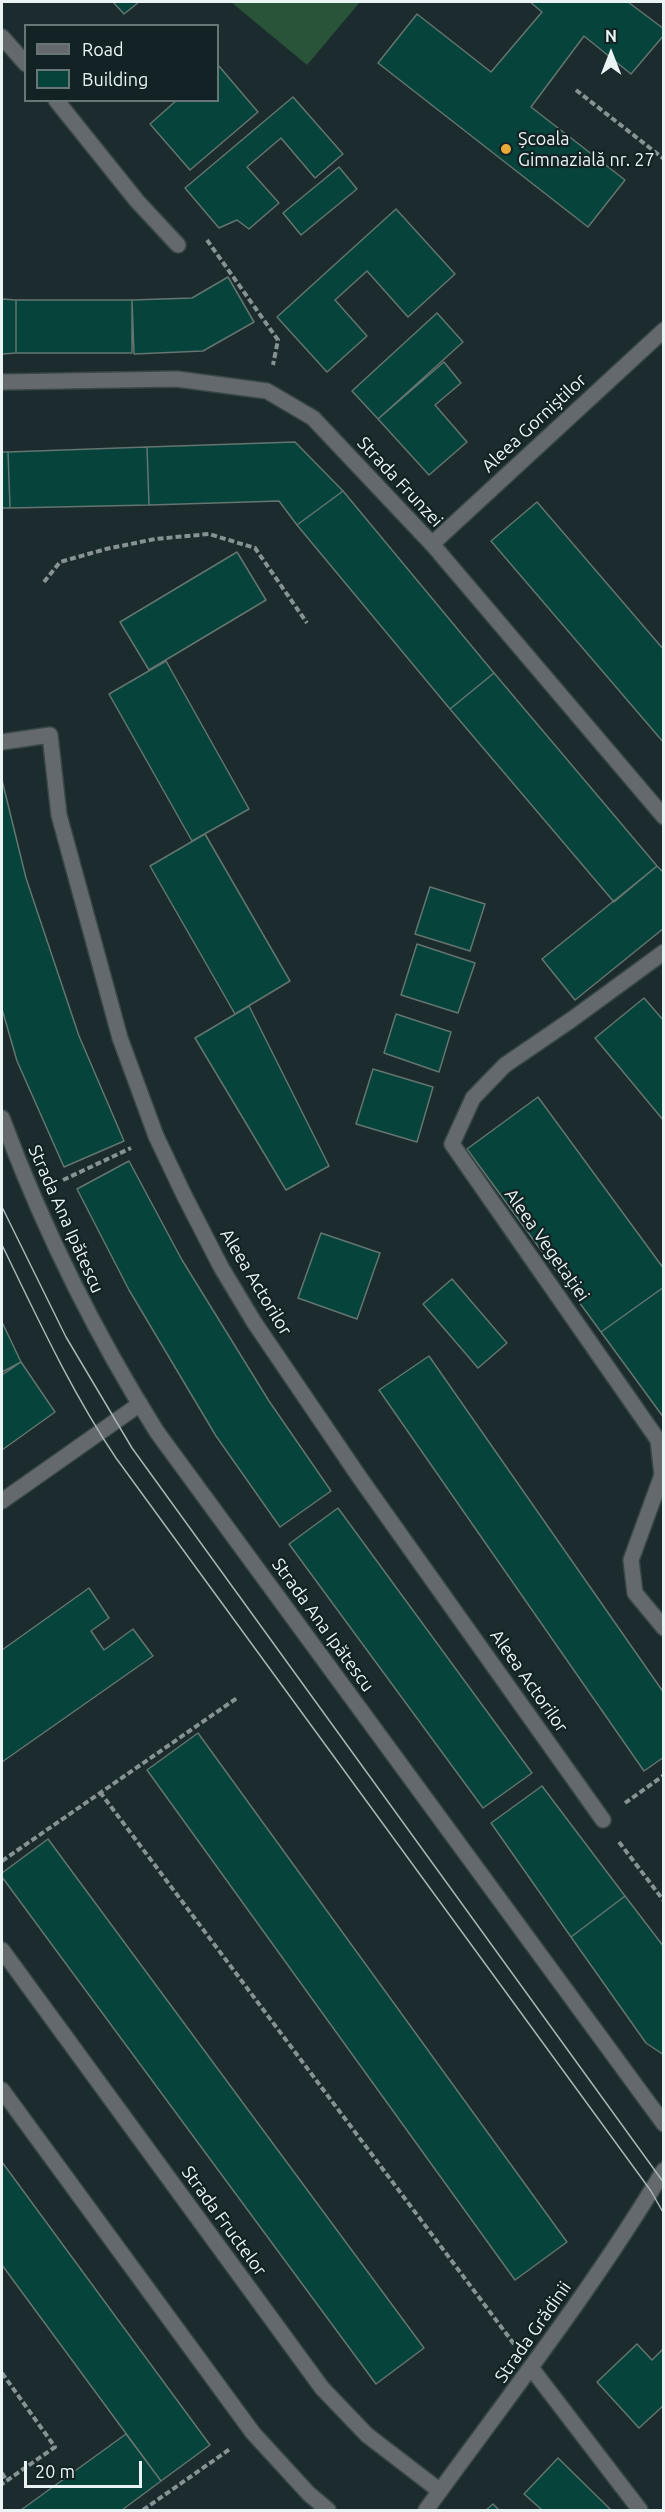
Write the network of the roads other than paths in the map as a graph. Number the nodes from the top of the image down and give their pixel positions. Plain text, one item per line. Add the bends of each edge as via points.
1 (2, 37) edge
2 (24, 62) edge
3 (58, 102) edge
4 (178, 245) road end
5 (663, 330) edge
6 (2, 382) edge
7 (432, 544) junction
8 (2, 742) edge
9 (663, 817) edge
10 (663, 952) edge
11 (2, 1118) edge
12 (140, 1404) junction
13 (2, 1501) edge
14 (663, 1628) edge
15 (603, 1820) road end
16 (2, 1950) edge
17 (2, 2090) edge
18 (663, 2124) edge
19 (663, 2170) edge
20 (532, 2369) junction
21 (440, 2491) junction
22 (328, 2511) edge
23 (426, 2511) edge
24 (640, 2511) edge

1 - 2 street
3 - 4 street via 137,201
5 - 7 street, Aleea Gorniștilor
6 - 7 street, Strada Frunzei via 177,379 267,391 313,418
7 - 9 street, Strada Frunzei
8 - 15 street, Aleea Actorilor via 50,735 59,815 120,1038 156,1136 221,1267 360,1478
10 - 14 street, Aleea Vegetației via 506,1065 473,1098 452,1144 658,1440 662,1476 631,1560 635,1593
11 - 12 street, Strada Ana Ipătescu via 54,1244 93,1324
12 - 13 street
12 - 18 street, Strada Ana Ipătescu
16 - 21 street, Strada Fructelor via 322,2388 368,2436
17 - 22 street via 253,2433
19 - 20 street, Strada Grădinii via 626,2233
20 - 21 street, Strada Grădinii
20 - 24 street
21 - 23 street, Strada Grădinii

